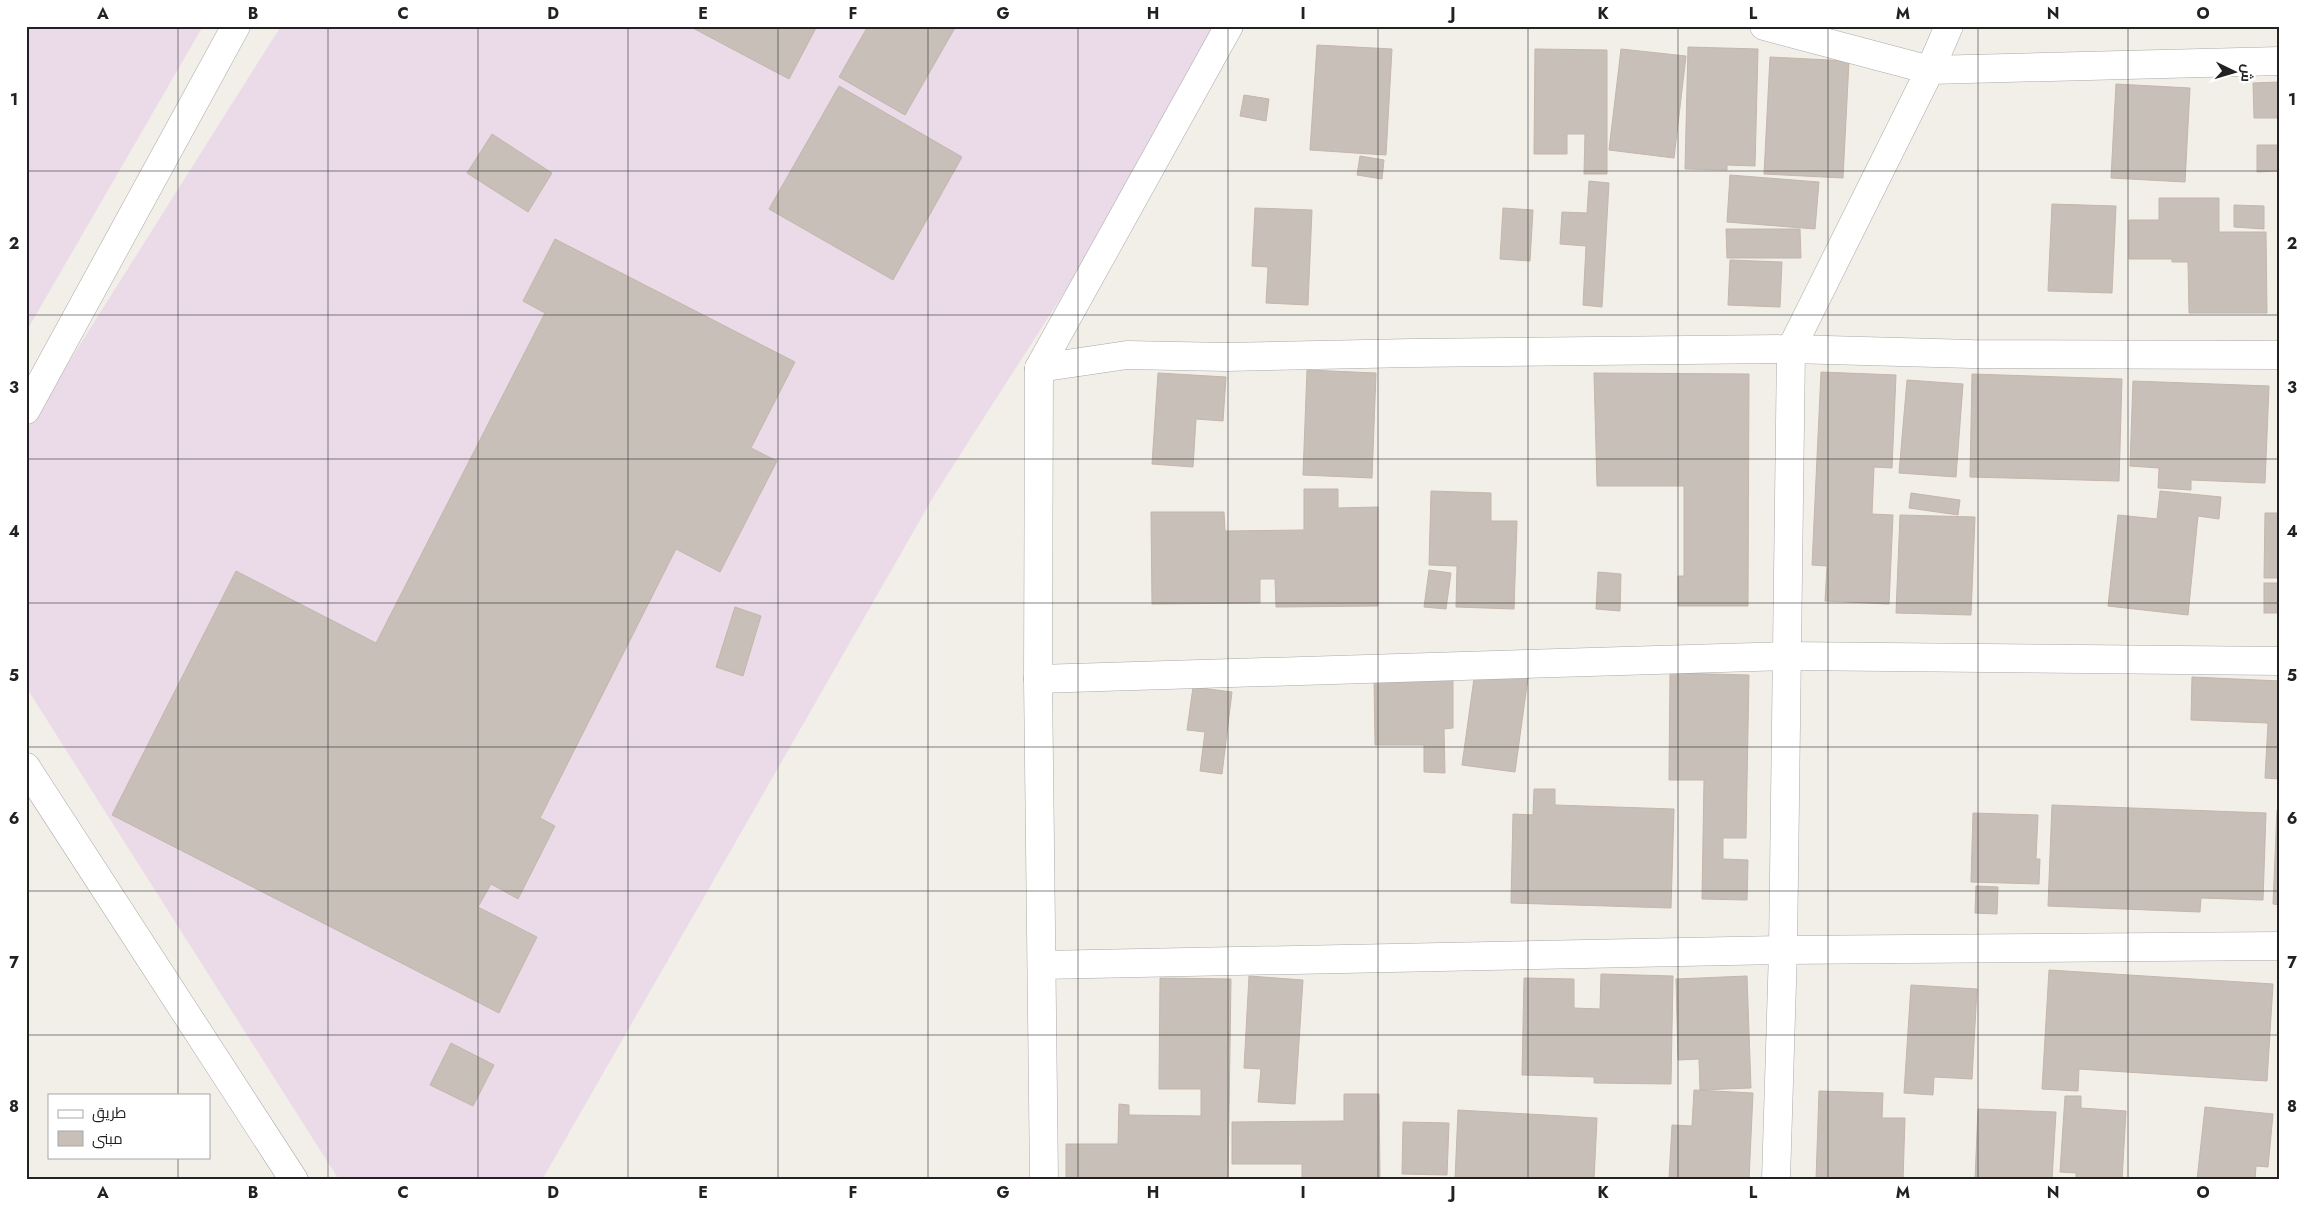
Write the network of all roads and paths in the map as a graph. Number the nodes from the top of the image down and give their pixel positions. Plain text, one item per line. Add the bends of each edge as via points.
1 (236, 26) edge
2 (1228, 26) edge
3 (1764, 26) edge
4 (1949, 26) edge
5 (2280, 61) edge
6 (1930, 70) junction
7 (1791, 348) junction
8 (2280, 355) edge
9 (1039, 368) junction
10 (26, 410) edge
11 (1788, 656) junction
12 (2280, 661) edge
13 (1038, 679) junction
14 (26, 767) edge
15 (2280, 946) edge
16 (1783, 950) junction
17 (1042, 964) junction
18 (294, 1180) edge
19 (1044, 1180) edge
20 (1776, 1180) edge

1 - 10 street
2 - 9 street
3 - 6 street
4 - 6 street
5 - 6 street
6 - 7 street
7 - 8 street via 1972,354
7 - 9 street via 1226,357 1127,355
7 - 11 street
9 - 13 street
11 - 12 street
11 - 13 street
11 - 16 street
13 - 17 street
14 - 18 street
15 - 16 street
16 - 17 street
16 - 20 street
17 - 19 street

